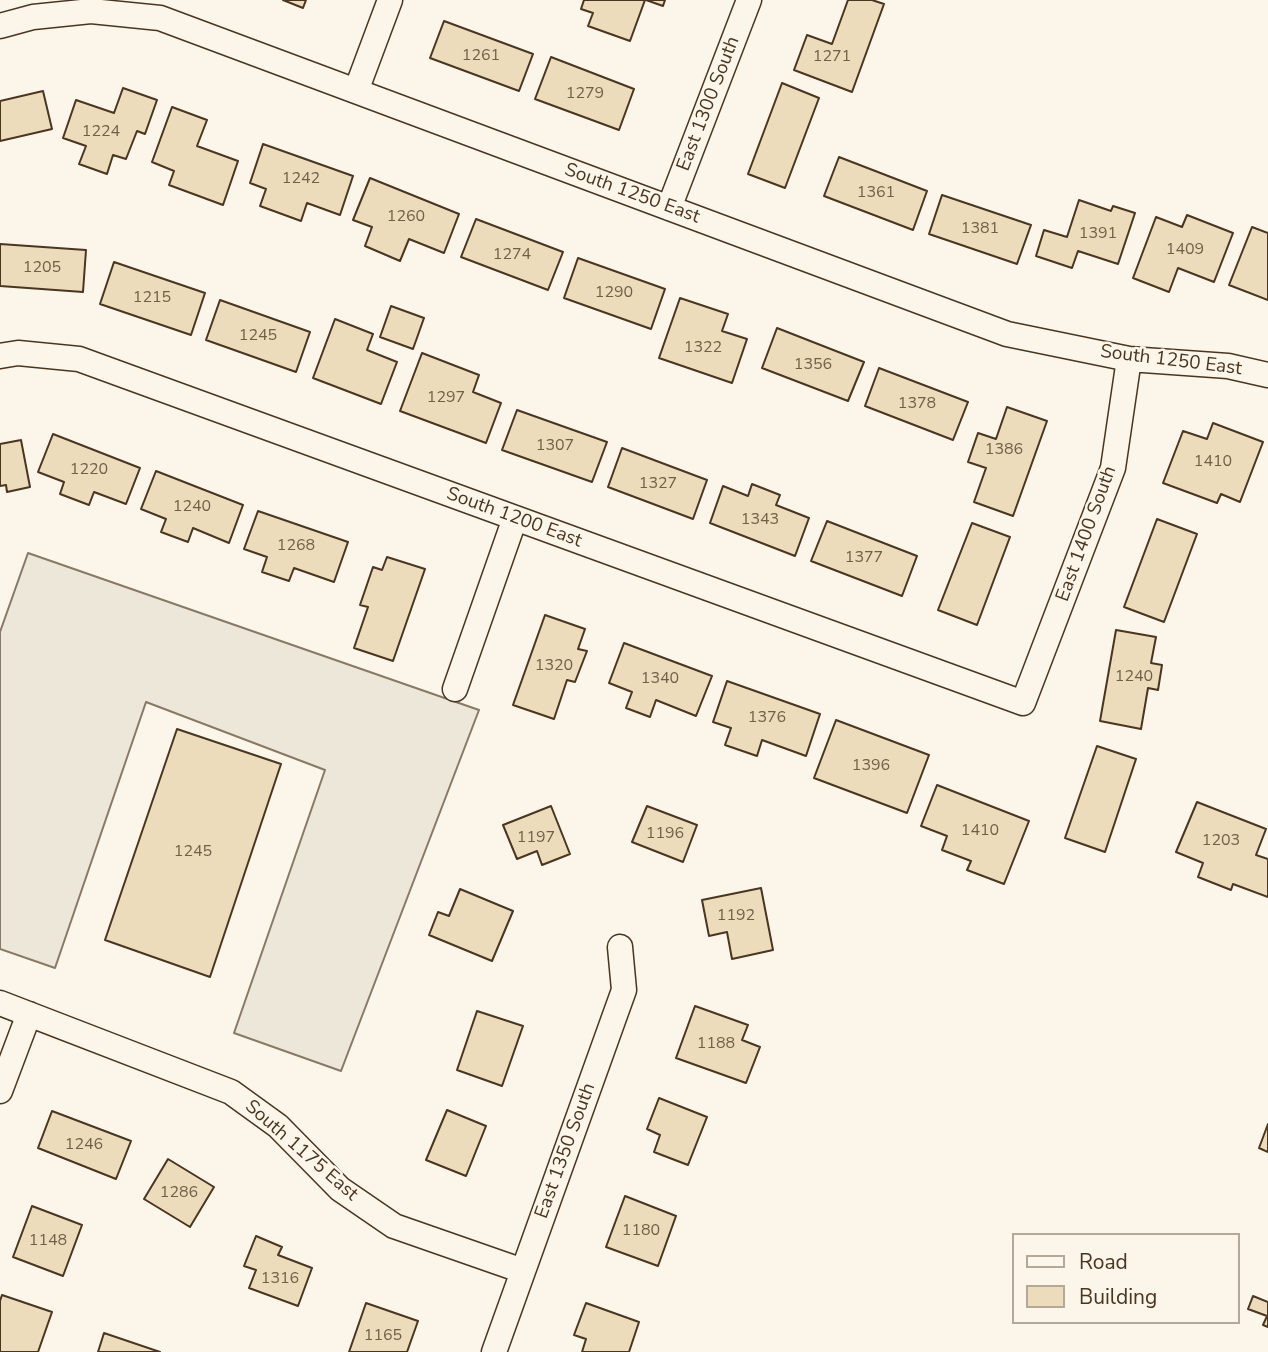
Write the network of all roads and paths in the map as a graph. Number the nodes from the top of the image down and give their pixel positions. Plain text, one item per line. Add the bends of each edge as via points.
1 (390, 0) edge
2 (749, 0) edge
3 (0, 26) edge
4 (356, 91) junction
5 (669, 208) junction
6 (0, 356) edge
7 (1129, 359) junction
8 (1268, 375) edge
9 (515, 518) junction
10 (455, 689) dead end
11 (1023, 703) joint
12 (620, 947) dead end
13 (0, 1003) edge
14 (29, 1013) junction
15 (0, 1091) edge
16 (523, 1271) junction
17 (494, 1352) edge

1 - 4 street
2 - 5 street, East 1300 South
3 - 4 street, South 1250 East via 91,11 160,18
4 - 5 street, South 1250 East
5 - 7 street, South 1250 East via 1007,334
6 - 9 street, South 1200 East via 18,353 79,359
7 - 8 street, South 1250 East via 1227,366
7 - 11 street, East 1400 South via 1113,468
9 - 10 street
9 - 11 street, South 1200 East
12 - 16 street, East 1350 South via 624,990
13 - 14 street, South 1175 East
14 - 15 street
14 - 16 street, South 1175 East via 231,1092 278,1126 340,1189 394,1226
16 - 17 street, East 1350 South

